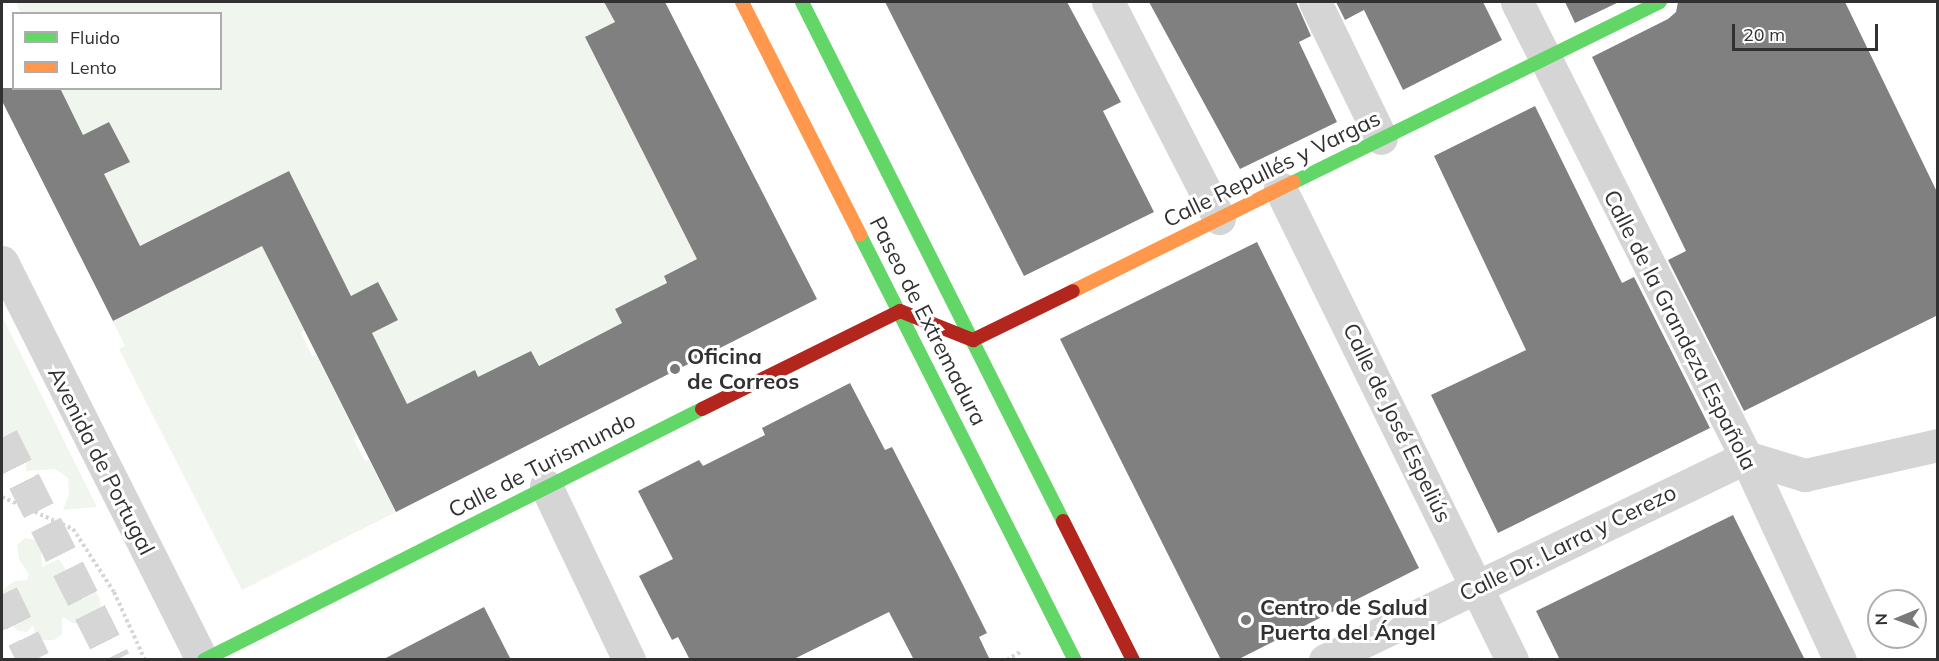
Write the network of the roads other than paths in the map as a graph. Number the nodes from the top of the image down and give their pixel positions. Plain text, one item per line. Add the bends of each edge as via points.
1 (742, 2) edge
2 (802, 2) edge
3 (1108, 2) edge
4 (1315, 2) edge
5 (1516, 2) edge
6 (1660, 2) edge
7 (1543, 59) junction
8 (1381, 138) junction
9 (1280, 188) junction
10 (1219, 218) junction
11 (2, 262) edge
12 (900, 311) junction
13 (973, 340) junction
14 (1938, 445) edge
15 (1746, 457) junction
16 (546, 486) junction
17 (1476, 587) junction
18 (203, 660) edge
19 (629, 660) edge
20 (1075, 660) edge
21 (1132, 660) edge
22 (1325, 660) edge
23 (1512, 660) edge
24 (1840, 660) edge

1 - 12 street, Paseo de Extremadura
2 - 13 street, Paseo de Extremadura
3 - 10 street
4 - 8 street
5 - 7 street, Calle de la Grandeza Española
6 - 7 street, Calle Repullés y Vargas
7 - 8 street, Calle Repullés y Vargas
7 - 15 street, Calle de la Grandeza Española
8 - 9 street, Calle Repullés y Vargas
9 - 10 street, Calle Repullés y Vargas
9 - 17 street, Calle de José Espeliús
10 - 13 street, Calle Repullés y Vargas
11 - 18 street, Avenida de Portugal
12 - 13 street
12 - 16 street, Calle de Turismundo
12 - 20 street, Paseo de Extremadura
13 - 21 street, Paseo de Extremadura
14 - 15 street via 1805,476
15 - 17 street, Calle Dr. Larra y Cerezo
15 - 24 street, Calle de la Grandeza Española
16 - 18 street, Calle de Turismundo
16 - 19 street
17 - 22 street, Calle Dr. Larra y Cerezo
17 - 23 street, Calle de José Espeliús

